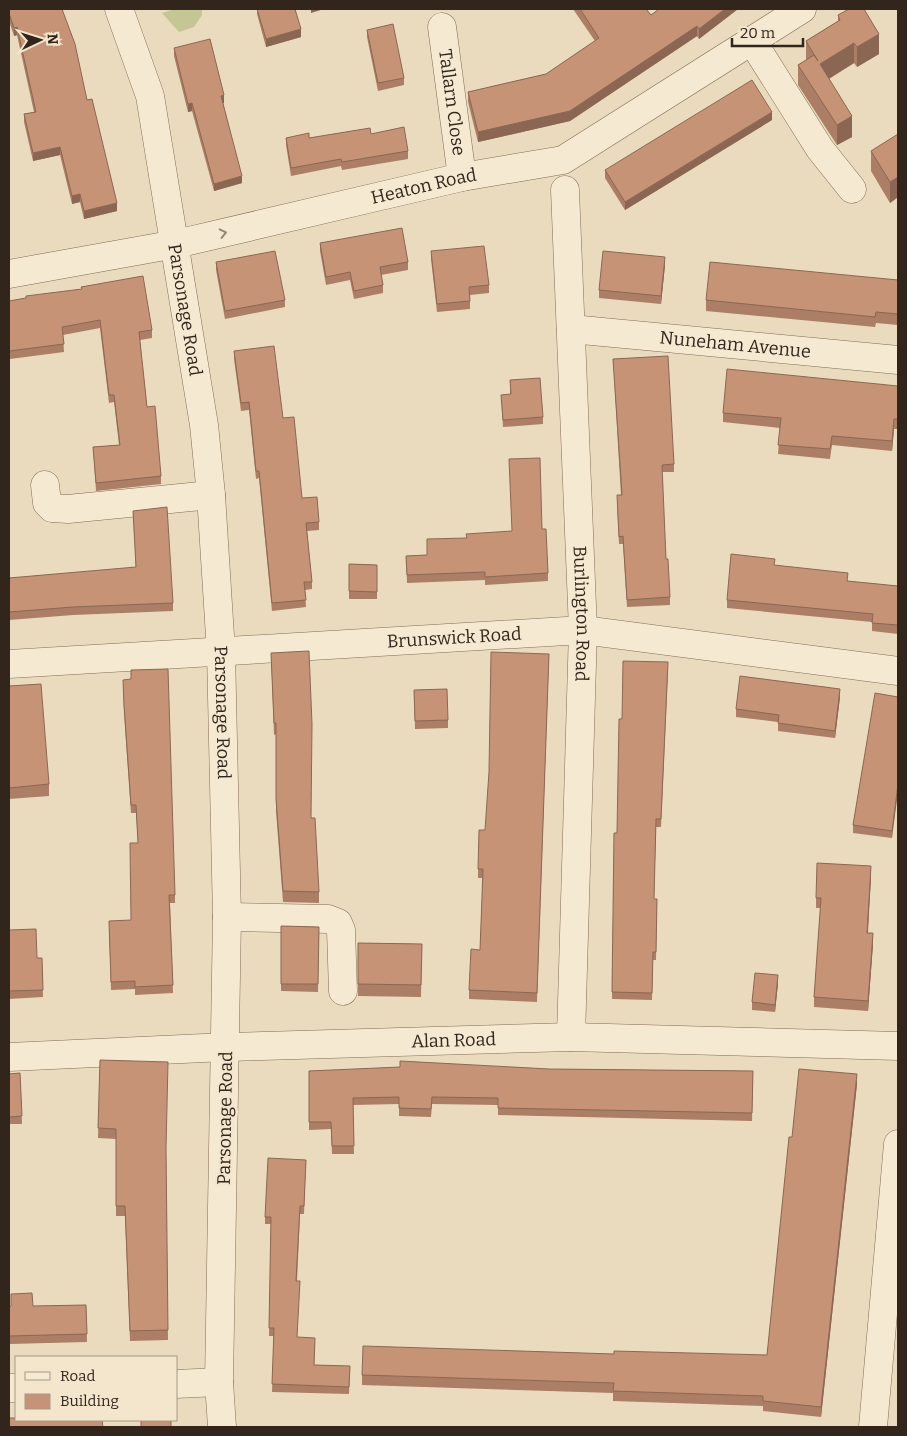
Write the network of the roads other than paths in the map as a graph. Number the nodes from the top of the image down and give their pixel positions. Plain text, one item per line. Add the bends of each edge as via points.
1 (802, 9) edge
2 (125, 11) edge
3 (442, 27) dead end
4 (752, 41) junction
5 (462, 177) junction
6 (852, 189) dead end
7 (565, 190) dead end
8 (176, 244) junction
9 (9, 274) edge
10 (571, 329) junction
11 (898, 360) edge
12 (45, 485) dead end
13 (211, 495) junction
14 (583, 630) junction
15 (221, 652) junction
16 (9, 664) edge
17 (898, 671) edge
18 (227, 917) junction
19 (343, 991) dead end
20 (571, 1037) junction
21 (898, 1046) edge
22 (226, 1047) junction
23 (9, 1056) edge
24 (898, 1144) edge
25 (898, 1149) edge
26 (219, 1382) junction
27 (178, 1384) edge
28 (222, 1427) edge
29 (872, 1427) edge

1 - 4 street, Heaton Road
2 - 8 street, Parsonage Road via 150,96
3 - 5 street, Tallarn Close
4 - 5 street, Heaton Road via 563,160
4 - 6 street via 820,149
8 -> 5 street, Heaton Road
7 - 10 street, Burlington Road
8 - 9 street, Heaton Road
8 - 13 street, Parsonage Road via 204,425
10 - 11 street, Nuneham Avenue
10 - 14 street, Burlington Road
12 - 13 street via 47,503 52,508 68,509
13 - 15 street, Parsonage Road
14 - 15 street, Brunswick Road
14 - 17 street, Brunswick Road
14 - 20 street, Burlington Road
15 - 16 street, Brunswick Road
15 - 18 street, Parsonage Road
18 - 19 street via 328,919 338,923
18 - 22 street, Parsonage Road
20 - 21 street, Alan Road
20 - 22 street, Alan Road
22 - 23 street, Alan Road
22 - 26 street, Parsonage Road
24 - 25 street
25 - 29 street
26 - 27 street
26 - 28 street, Parsonage Road

